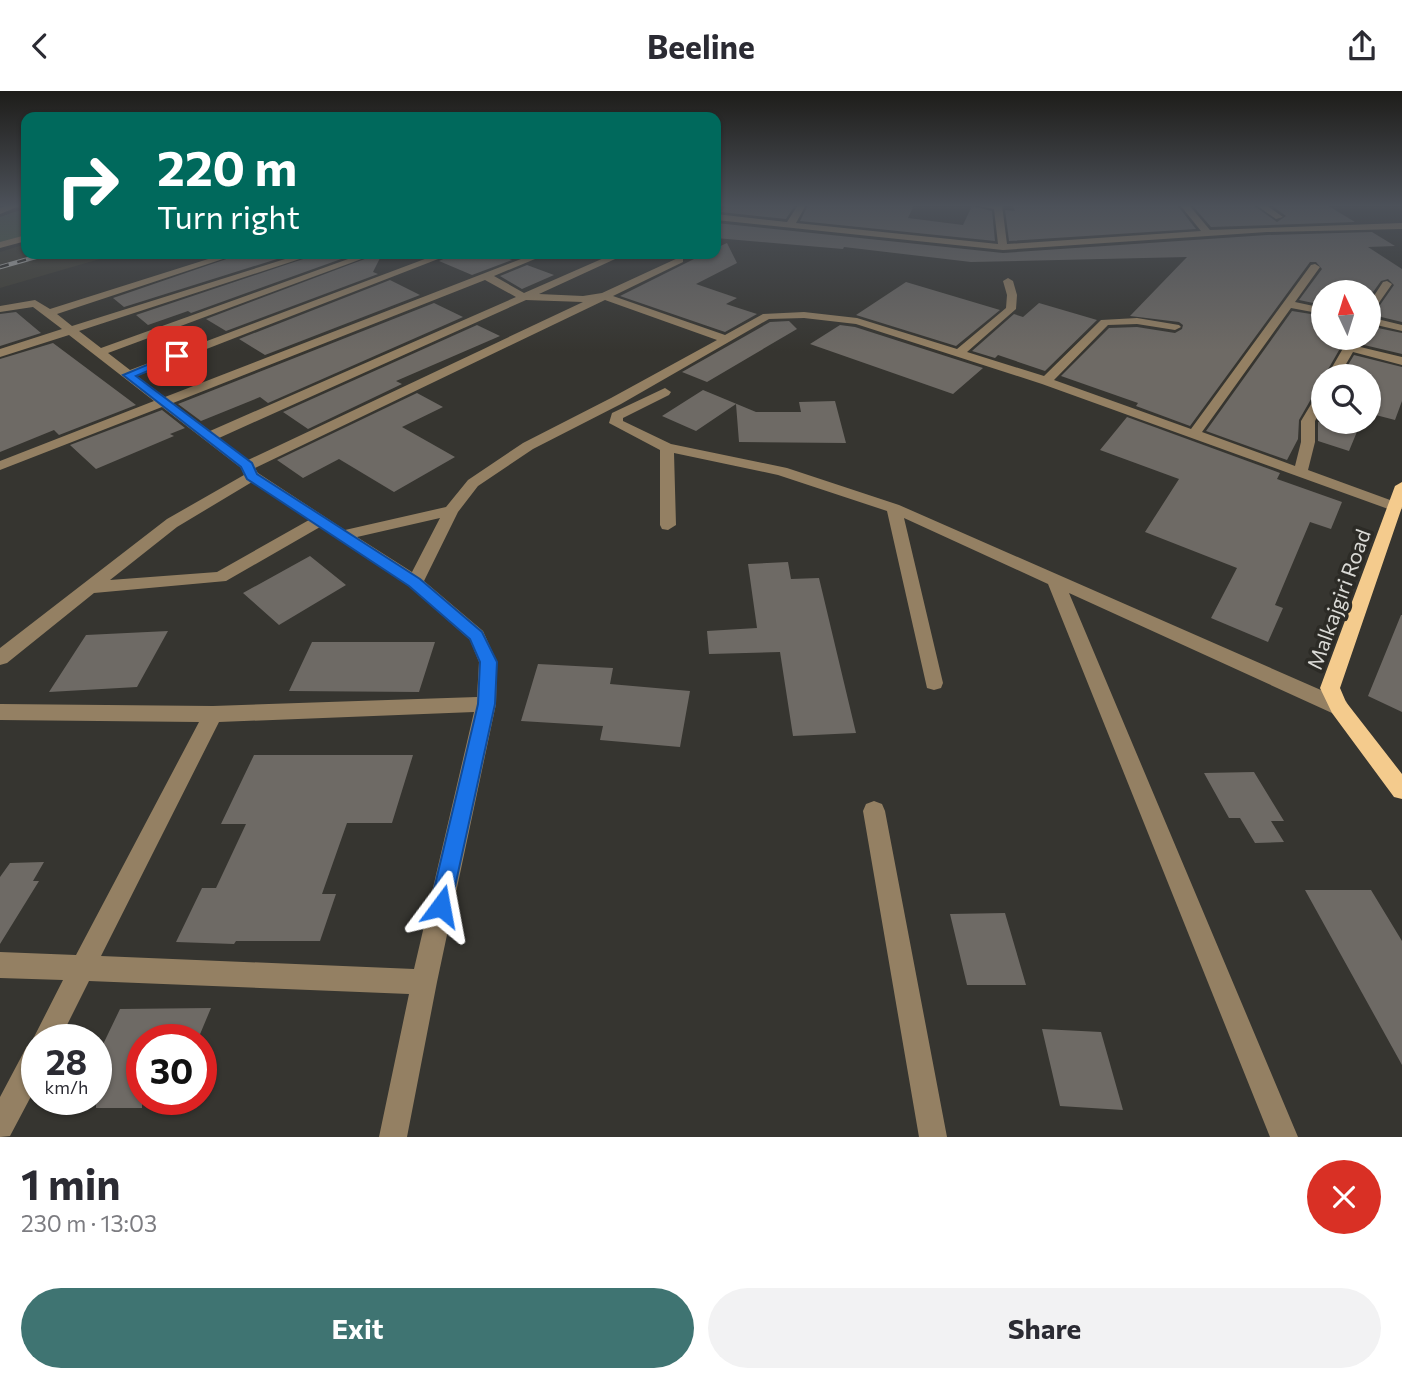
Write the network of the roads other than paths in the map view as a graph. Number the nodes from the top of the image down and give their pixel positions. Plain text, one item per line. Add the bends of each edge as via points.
1 (217, 259) edge
2 (294, 259) edge
3 (356, 259) edge
4 (433, 259) edge
5 (529, 259) edge
6 (610, 259) edge
7 (680, 260) dead end
8 (1315, 267) dead end
9 (485, 276) junction
10 (1008, 281) dead end
11 (1387, 284) dead end
12 (1381, 293) edge
13 (604, 296) junction
14 (524, 297) junction
15 (1289, 304) junction
16 (0, 309) edge
17 (1311, 309) edge
18 (50, 313) junction
19 (1381, 323) edge
20 (1175, 327) dead end
21 (1402, 328) edge
22 (72, 329) junction
23 (726, 339) junction
24 (1371, 350) edge
25 (100, 352) junction
26 (0, 353) edge
27 (959, 353) junction
28 (1402, 361) edge
29 (128, 375) junction
30 (1046, 381) junction
31 (666, 392) dead end
32 (161, 401) junction
33 (1311, 416) edge
34 (1194, 434) junction
35 (209, 436) junction
36 (667, 448) junction
37 (0, 466) edge
38 (249, 471) junction
39 (1300, 473) junction
40 (1402, 486) edge
41 (1396, 507) junction
42 (894, 508) junction
43 (452, 511) junction
44 (320, 521) junction
45 (668, 525) dead end
46 (344, 535) junction
47 (1055, 580) junction
48 (415, 583) junction
49 (87, 588) junction
50 (0, 658) edge
51 (934, 683) dead end
52 (486, 704) junction
53 (1339, 707) junction
54 (0, 712) edge
55 (213, 714) junction
56 (1402, 790) edge
57 (874, 811) dead end
58 (0, 965) edge
59 (83, 969) junction
60 (424, 982) junction
61 (54, 1024) edge
62 (21, 1086) edge
63 (0, 1126) edge
64 (393, 1137) edge
65 (933, 1137) edge
66 (1284, 1137) edge

1 - 18 street
2 - 22 street
3 - 25 street
4 - 29 street
5 - 9 street
6 - 14 street
7 - 13 street
8 - 15 street
9 - 14 street
9 - 32 street
10 - 27 street via 1011,309
11 - 12 street
13 - 14 street
13 - 23 street
13 - 38 street
14 - 35 street
15 - 17 street
15 - 34 street
16 - 18 street via 35,303
18 - 22 street
19 - 21 street
20 - 30 street via 1105,322
22 - 25 street
22 - 26 street
23 - 27 street via 767,316 804,315 857,321
23 - 43 street via 528,446 473,483
24 - 28 street
25 - 29 street
27 - 30 street
29 - 32 street
30 - 34 street
31 - 36 street via 617,416 616,423
32 - 35 street
32 - 37 street
33 - 39 street
34 - 39 street
35 - 38 street
36 - 42 street via 818,481
36 - 45 street
38 - 44 street
38 - 49 street
39 - 41 street
40 - 41 main road, Malkajgiri Road
41 - 53 main road, Malkajgiri Road via 1333,675 1330,688
42 - 47 street
42 - 51 street
43 - 46 street
43 - 48 street
44 - 46 street
44 - 49 street via 220,577
46 - 48 street
47 - 53 street
47 - 66 street
48 - 52 street via 477,636 488,662
49 - 50 street
52 - 55 street
52 - 60 street
53 - 56 main road, Malkajgiri Road
54 - 55 street
55 - 59 street
57 - 65 street
58 - 59 street
59 - 60 street
59 - 61 street
60 - 64 street
62 - 63 street

